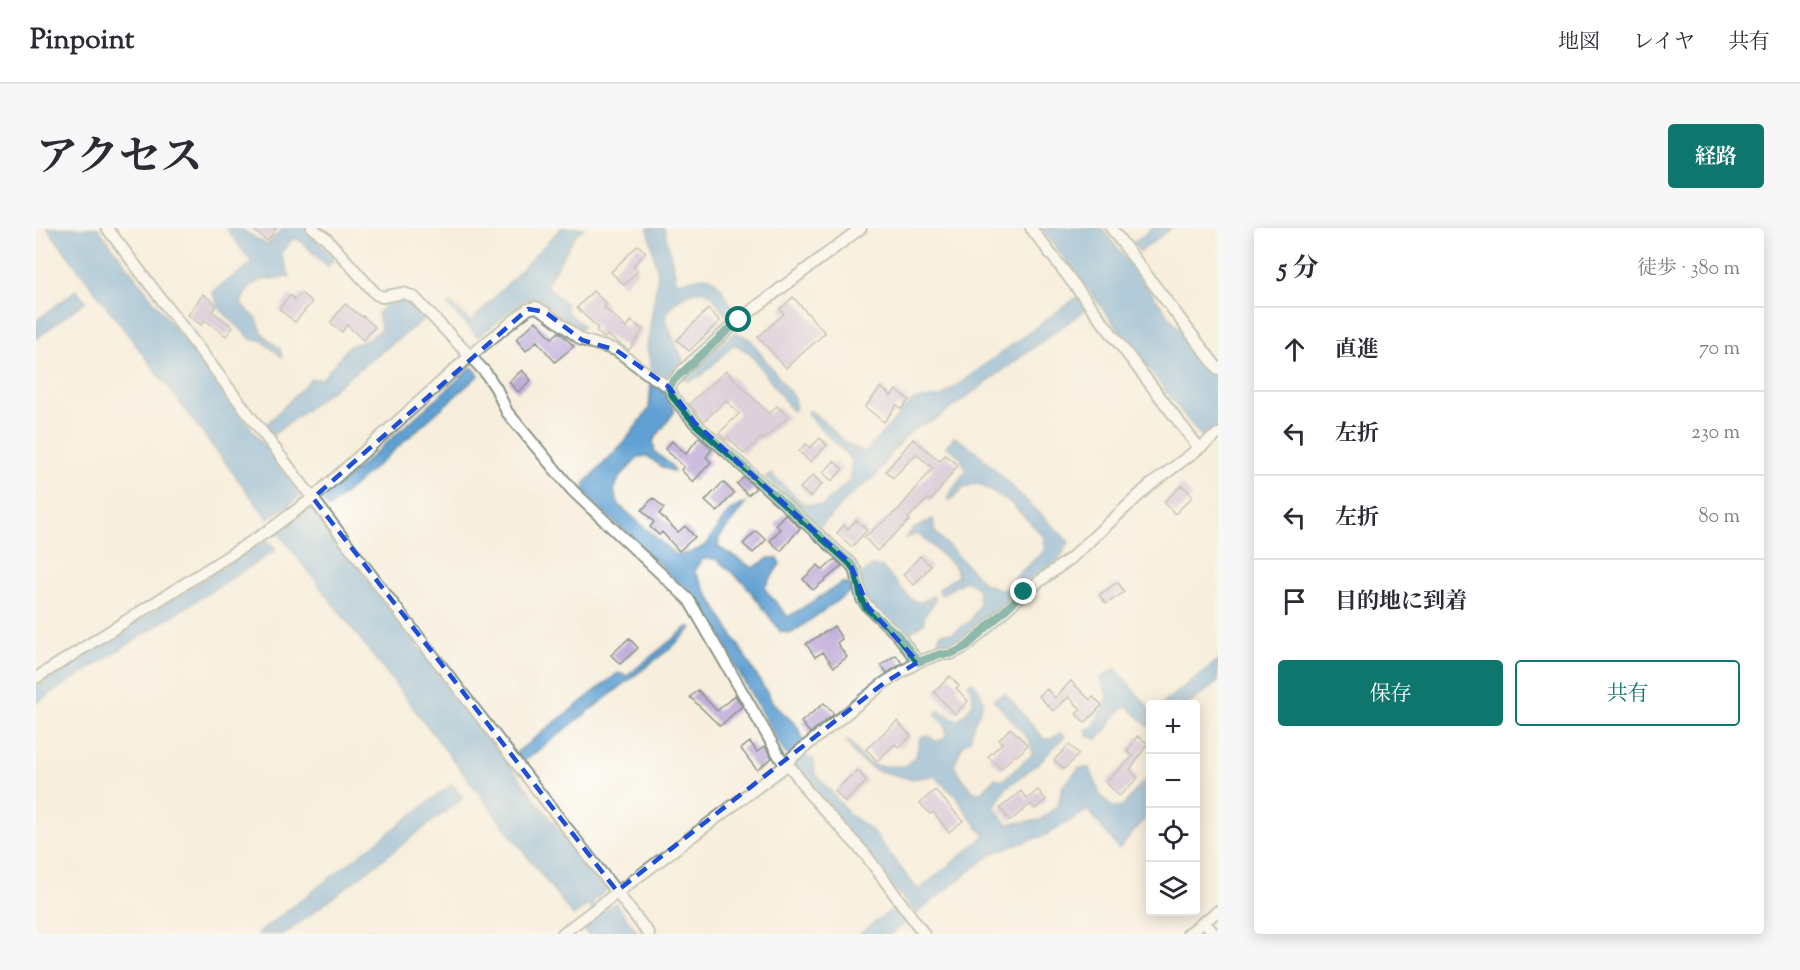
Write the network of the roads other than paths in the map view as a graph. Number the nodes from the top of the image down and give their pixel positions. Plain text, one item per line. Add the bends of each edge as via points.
1 (106, 228) edge
2 (312, 228) edge
3 (861, 228) edge
4 (1031, 228) edge
5 (1111, 228) edge
6 (329, 233) edge
7 (471, 355) junction
8 (1218, 369) edge
9 (669, 387) junction
10 (1215, 436) edge
11 (1199, 448) junction
12 (313, 498) junction
13 (918, 662) junction
14 (36, 678) edge
15 (789, 762) junction
16 (617, 891) junction
17 (1218, 911) edge
18 (1204, 921) junction
19 (574, 930) edge
20 (562, 934) edge
21 (649, 934) edge
22 (924, 934) edge
23 (1188, 934) edge
24 (1214, 934) edge

1 - 12 street
2 - 6 street
3 - 9 street via 739,320
4 - 11 street
5 - 8 street
6 - 7 street via 376,294 382,297 403,293 414,297
7 - 9 street via 528,309 536,307 582,340 616,350
7 - 12 street
7 - 15 street via 496,388 507,412 573,491 689,600 781,759
9 - 13 street via 695,423 850,563 867,608 898,635
10 - 11 street
11 - 13 street via 1149,486 1071,558 1024,592 967,646
12 - 14 street
12 - 16 street
13 - 15 street via 884,683
15 - 16 street
15 - 22 street via 808,792 866,855
16 - 19 street
16 - 21 street
17 - 18 street
18 - 23 street
18 - 24 street
19 - 20 street

